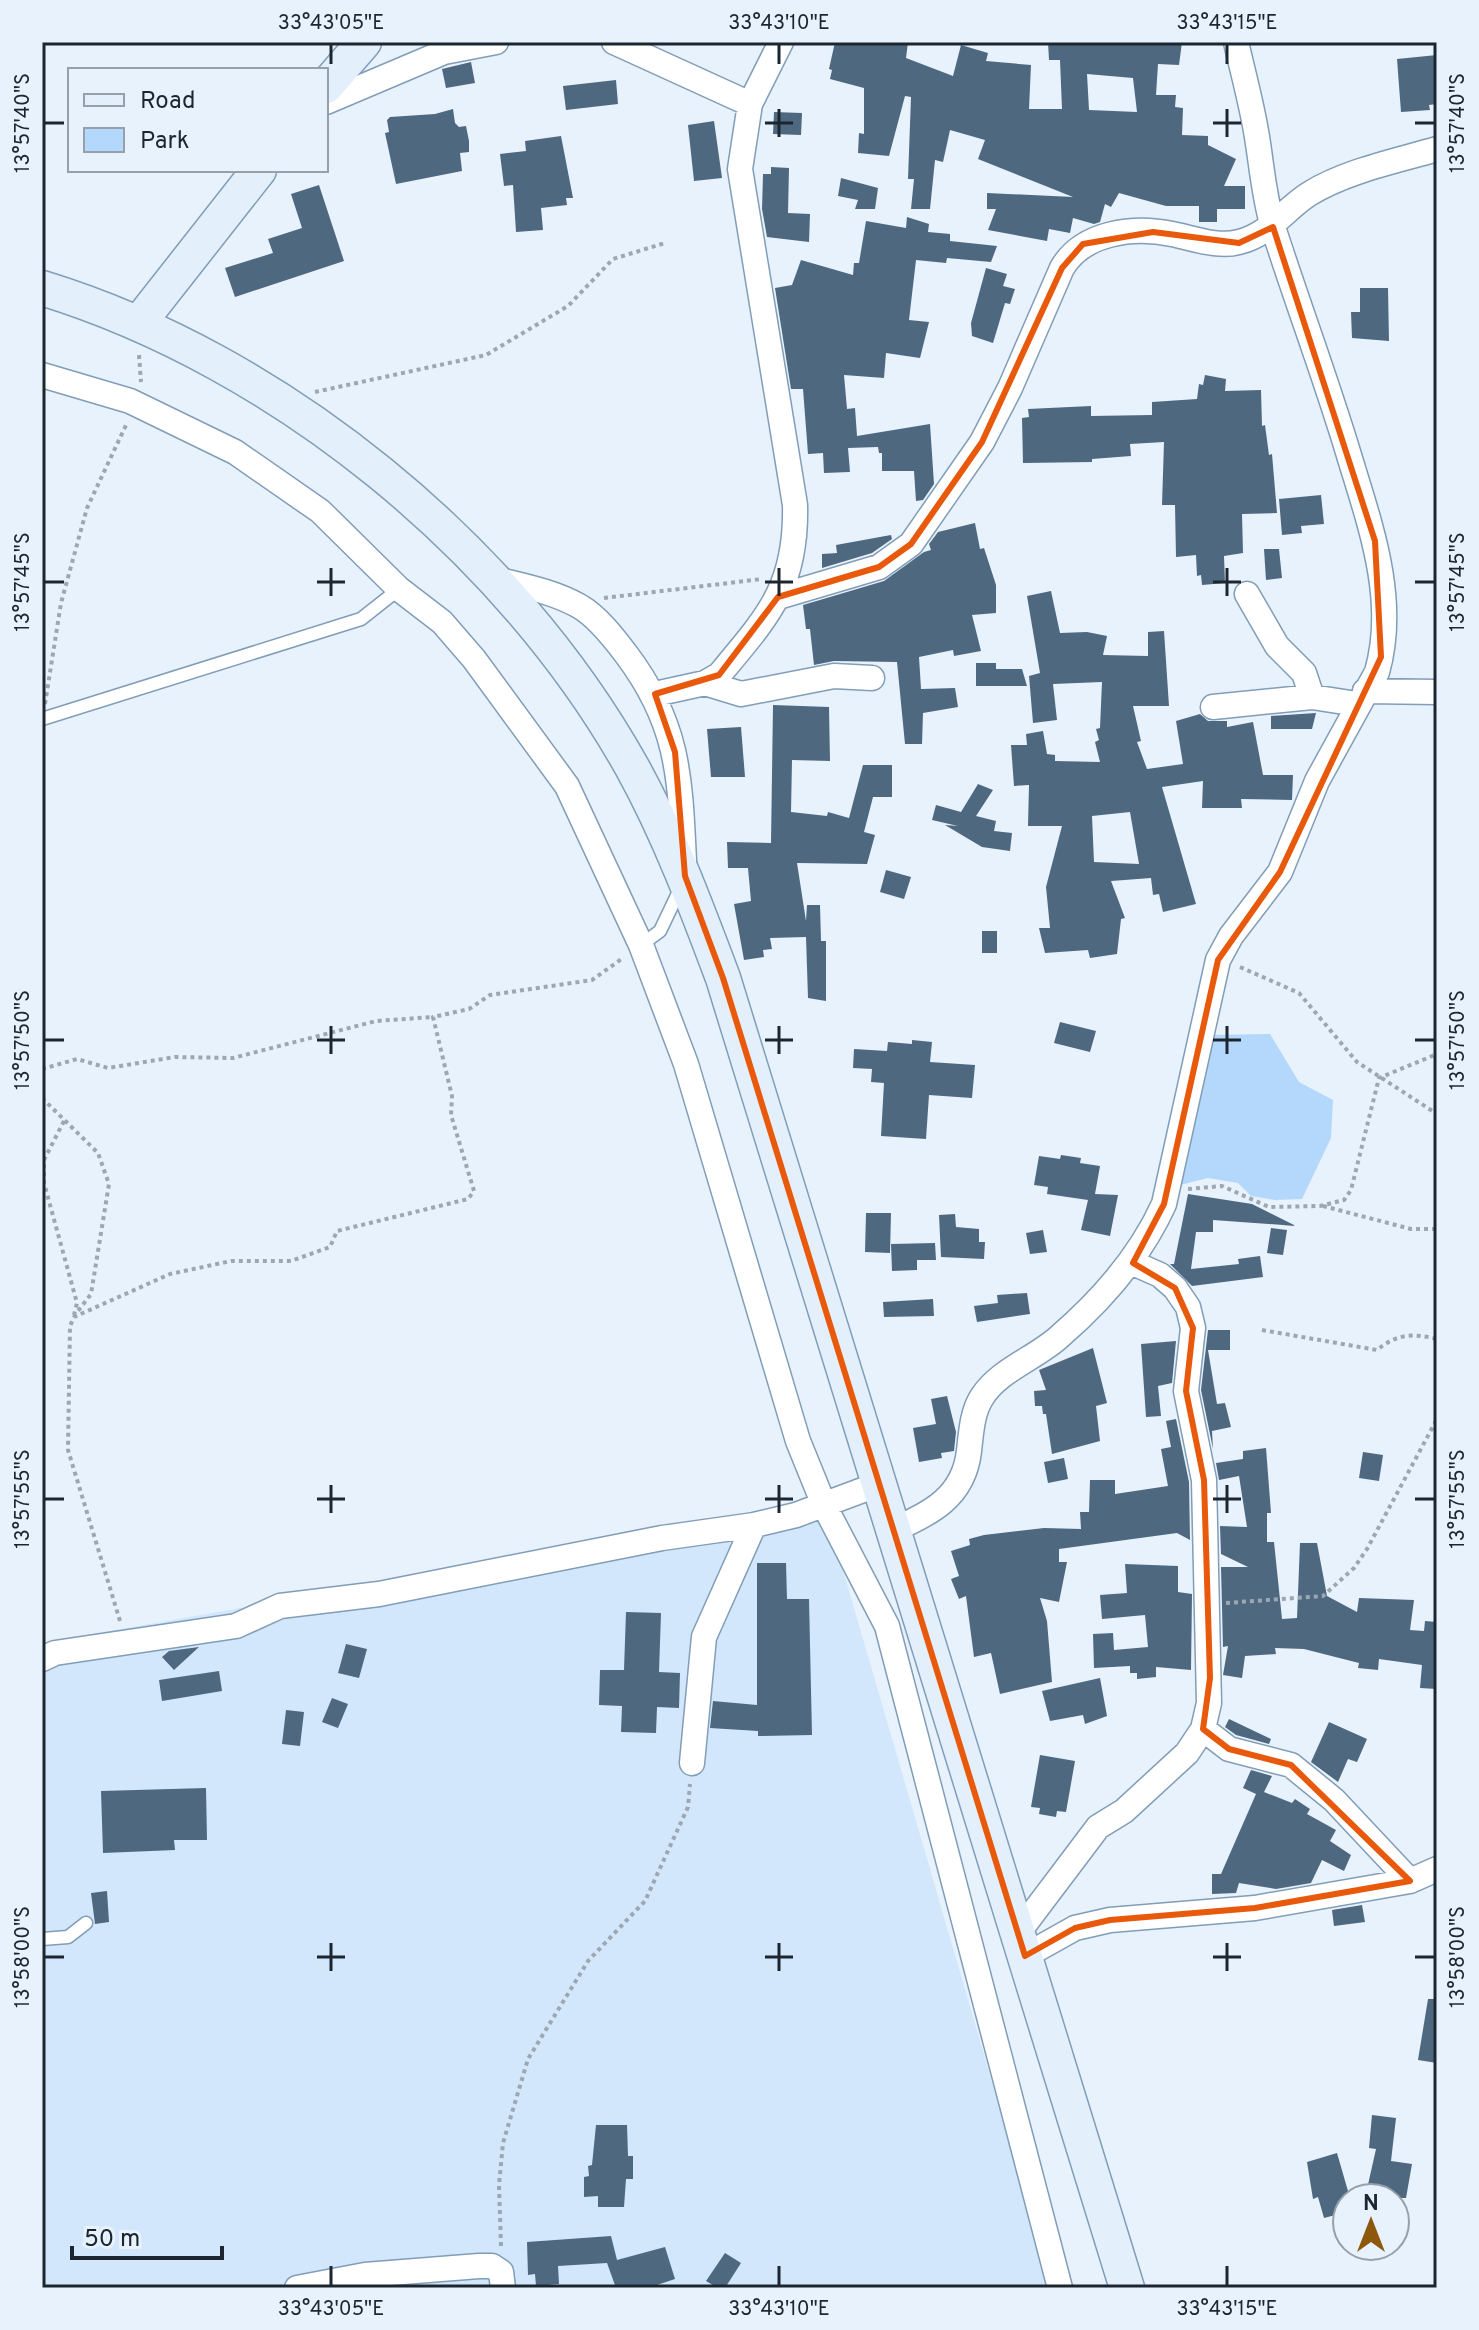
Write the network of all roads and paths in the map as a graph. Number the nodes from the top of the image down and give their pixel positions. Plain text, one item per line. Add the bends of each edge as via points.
1 (364, 42) edge
2 (496, 42) edge
3 (614, 42) edge
4 (781, 42) edge
5 (1236, 42) edge
6 (328, 84) edge
7 (328, 101) edge
8 (750, 104) junction
9 (1437, 149) edge
10 (257, 172) edge
11 (1273, 227) junction
12 (665, 243) dead end
13 (42, 288) edge
14 (138, 324) junction
15 (42, 375) edge
16 (278, 400) junction
17 (130, 401) junction
18 (490, 577) junction
19 (784, 586) junction
20 (399, 589) junction
21 (1247, 594) dead end
22 (570, 602) junction
23 (872, 678) dead end
24 (705, 683) junction
25 (1437, 692) edge
26 (655, 694) junction
27 (1312, 697) junction
28 (1361, 698) junction
29 (1213, 707) dead end
30 (42, 710) edge
31 (42, 719) edge
32 (685, 876) junction
33 (641, 945) junction
34 (1218, 960) junction
35 (433, 1017) junction
36 (1437, 1054) edge
37 (42, 1069) edge
38 (1379, 1078) junction
39 (42, 1098) edge
40 (1437, 1114) edge
41 (64, 1121) junction
42 (1164, 1204) junction
43 (1320, 1206) junction
44 (1437, 1229) edge
45 (1133, 1263) junction
46 (74, 1317) junction
47 (1262, 1330) dead end
48 (1437, 1339) edge
49 (1437, 1419) edge
50 (879, 1484) junction
51 (824, 1505) junction
52 (754, 1525) junction
53 (893, 1530) junction
54 (1205, 1606) junction
55 (126, 1644) junction
56 (42, 1659) edge
57 (1203, 1729) junction
58 (692, 1763) joint
59 (1437, 1869) edge
60 (1410, 1881) junction
61 (86, 1923) dead end
62 (42, 1939) edge
63 (1022, 1944) junction
64 (502, 2280) edge
65 (297, 2288) edge
66 (1060, 2288) edge
67 (1127, 2288) edge

1 - 6 main road
2 - 7 street via 444,52
3 - 8 street
4 - 8 street
5 - 11 street
8 - 19 street via 740,169 795,505 795,549
9 - 11 street via 1309,194
10 - 14 main road
11 - 19 street via 1239,243 1153,232 1111,235 1083,244 1062,268 982,442 911,544 879,567
11 - 28 street via 1312,334 1380,563 1381,657
12 - 16 path via 613,259 568,306 486,355
13 - 14 main road
14 - 16 main road
14 - 17 path via 141,383
15 - 17 street
16 - 18 main road via 388,478
17 - 20 street via 235,452 320,511
17 - 30 path via 127,422 79,536
18 - 22 street
18 - 32 main road via 592,703 638,778
19 - 22 path
19 - 24 street via 719,675
20 - 31 lane via 361,619
20 - 33 street via 442,622 474,659 567,786
21 - 27 street via 1277,646 1304,673
22 - 26 street via 615,639
23 - 24 street via 834,676 741,694
24 - 26 street
25 - 28 street
26 - 32 street via 675,752
27 - 28 street
27 - 29 street
28 - 34 street via 1317,781 1280,872
32 - 33 lane via 660,931
32 - 50 main road via 723,978
33 - 35 path via 592,980 490,995 469,1009
33 - 51 street via 686,1064 798,1441
34 - 38 path via 1299,993 1357,1062
34 - 42 street
35 - 37 path via 376,1021 233,1058 175,1057 108,1068 77,1059
35 - 46 path via 452,1096 451,1115 474,1191 468,1199 337,1231 330,1247 291,1261 231,1261 170,1274
36 - 38 path
38 - 40 path
38 - 43 path via 1351,1190 1344,1200
39 - 41 path
41 - 46 path via 44,1160 44,1183 77,1303
41 - 46 path via 98,1153 109,1184 91,1294
42 - 43 path via 1188,1189 1222,1186 1269,1207
42 - 45 street
43 - 44 path via 1411,1229
45 - 53 street via 1058,1338 981,1398 969,1457 945,1501 932,1513
45 - 54 street via 1175,1288 1188,1307 1193,1328 1186,1391 1204,1480
46 - 55 path via 68,1450
47 - 48 path via 1377,1350 1392,1337 1419,1334
49 - 54 path via 1367,1549 1323,1596
50 - 51 street
50 - 53 main road
51 - 52 street
51 - 66 street via 887,1626
52 - 55 street via 379,1594 280,1606 236,1626
52 - 58 street via 704,1637
53 - 63 main road
54 - 57 street via 1210,1678
55 - 56 street
57 - 60 street via 1229,1749 1291,1765 1334,1800
57 - 63 street via 1156,1784 1098,1827
58 - 64 path via 688,1807 645,1901 588,1961 528,2059 503,2143
59 - 60 street
60 - 63 street via 1255,1908 1110,1920
61 - 62 lane via 68,1937
63 - 67 main road
64 - 65 street via 492,2266 479,2266 365,2275

